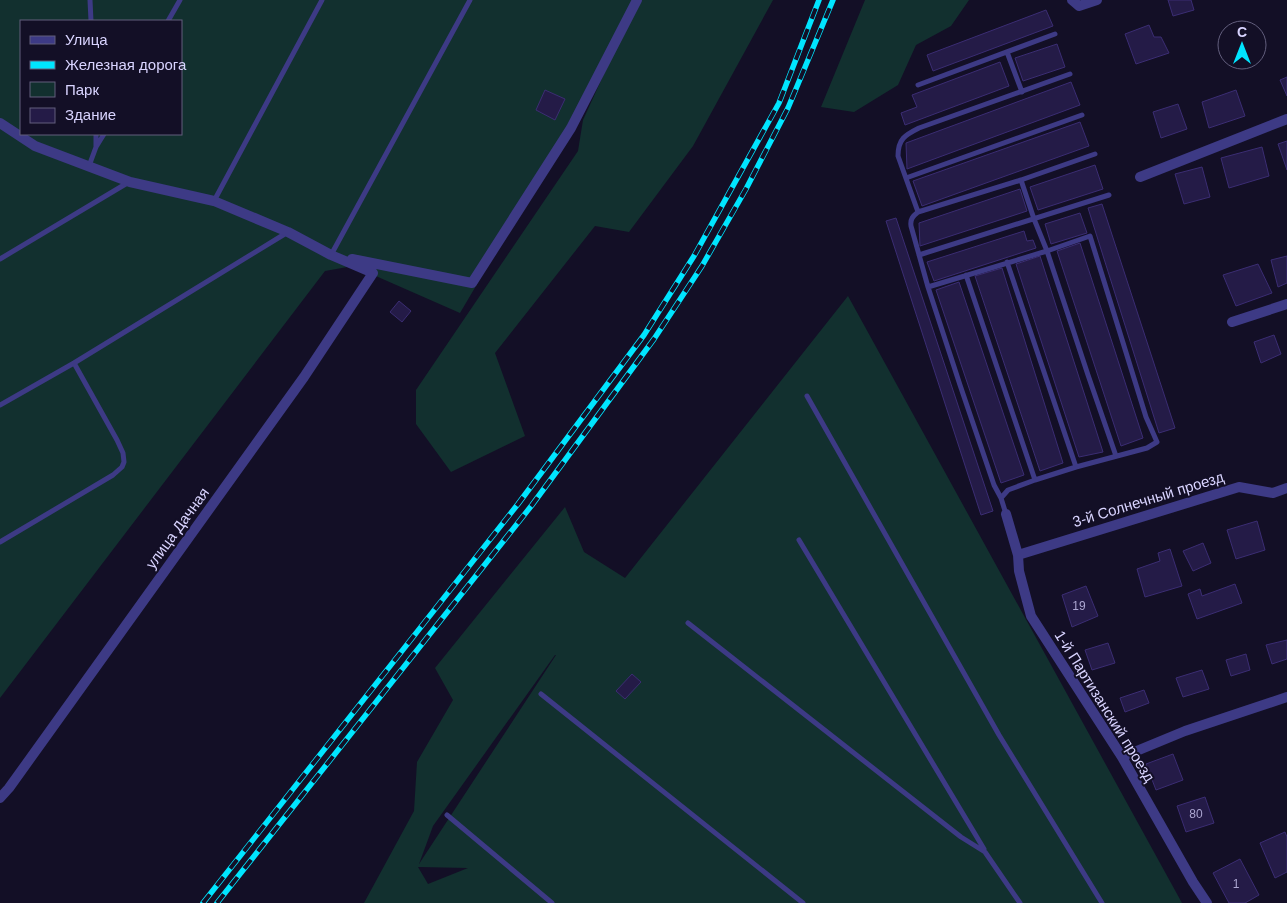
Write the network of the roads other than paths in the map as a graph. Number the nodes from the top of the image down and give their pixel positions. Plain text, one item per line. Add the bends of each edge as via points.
1 (90, 0) edge
2 (180, 0) edge
3 (322, 0) edge
4 (470, 0) edge
5 (637, 0) edge
6 (1072, 0) edge
7 (1098, 0) edge
8 (91, 20) edge
9 (169, 20) edge
10 (1055, 34) dead end
11 (1007, 52) junction
12 (1070, 74) dead end
13 (918, 85) dead end
14 (1022, 92) junction
15 (1082, 114) dead end
16 (1287, 119) edge
17 (0, 123) edge
18 (96, 135) edge
19 (103, 135) edge
20 (96, 147) junction
21 (1095, 154) dead end
22 (89, 166) junction
23 (1140, 177) dead end
24 (906, 178) junction
25 (1021, 180) junction
26 (130, 182) junction
27 (1109, 195) dead end
28 (214, 201) junction
29 (918, 212) junction
30 (1034, 219) junction
31 (288, 232) junction
32 (1047, 251) junction
33 (332, 255) junction
34 (919, 255) junction
35 (0, 259) edge
36 (1007, 262) junction
37 (966, 275) junction
38 (928, 287) junction
39 (1287, 304) edge
40 (1232, 322) dead end
41 (74, 363) junction
42 (807, 396) dead end
43 (0, 405) edge
44 (1116, 456) junction
45 (1076, 467) junction
46 (1035, 480) junction
47 (1287, 488) edge
48 (1001, 498) junction
49 (1006, 514) joint
50 (799, 540) dead end
51 (0, 542) edge
52 (1018, 555) junction
53 (688, 623) dead end
54 (541, 694) dead end
55 (1287, 697) edge
56 (1122, 757) junction
57 (0, 798) edge
58 (447, 815) dead end
59 (985, 852) junction
60 (552, 903) edge
61 (803, 903) edge
62 (1020, 903) edge
63 (1102, 903) edge
64 (1207, 903) edge

1 - 8 lane
2 - 9 lane
3 - 28 lane
4 - 33 lane
5 - 33 street via 571,128 472,283
6 - 7 street via 1079,6
10 - 11 lane
11 - 13 lane
11 - 14 lane
12 - 14 lane
14 - 24 lane via 904,136 898,146 898,156
15 - 24 lane
16 - 23 street
17 - 22 street via 35,146
18 - 20 lane
19 - 20 lane
20 - 22 lane
21 - 25 lane
22 - 26 street
24 - 29 lane
25 - 29 lane
25 - 30 lane
26 - 28 street
26 - 35 lane
27 - 30 lane
28 - 31 street
29 - 34 lane via 910,222
30 - 32 lane
30 - 34 lane
31 - 33 street
31 - 41 lane
32 - 36 lane
32 - 44 lane
32 - 44 lane via 1090,236 1146,417 1157,442
33 - 57 street, улица Дачная via 374,273 304,377
34 - 38 lane
36 - 37 lane
36 - 45 lane
37 - 38 lane
37 - 46 lane
38 - 48 lane
39 - 40 street
41 - 43 lane
41 - 51 lane via 118,440 123,465 113,475
42 - 63 lane via 999,736
44 - 45 lane
45 - 46 lane
46 - 48 lane via 1008,490
47 - 52 street, 3-й Солнечный проезд via 1273,493 1239,487
48 - 49 lane
49 - 52 street, 1-й Партизанский проезд
50 - 59 lane
52 - 56 street, 1-й Партизанский проезд via 1031,616
53 - 59 lane
54 - 61 lane
55 - 56 street via 1185,731
56 - 64 street, 1-й Партизанский проезд
58 - 60 lane
59 - 62 lane

